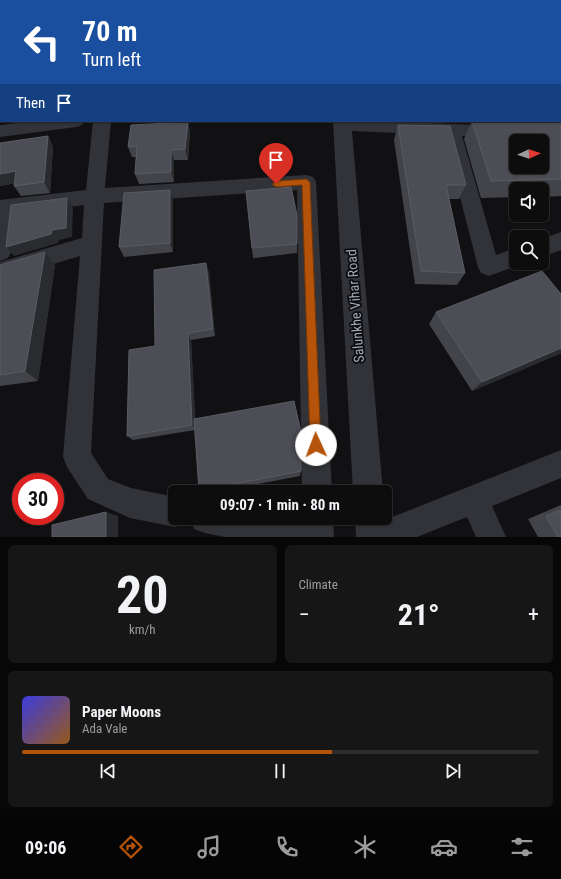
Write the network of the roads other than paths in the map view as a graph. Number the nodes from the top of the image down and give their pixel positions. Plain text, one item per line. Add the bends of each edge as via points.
1 (65, 122) edge
2 (102, 122) edge
3 (342, 123) edge
4 (10, 127) edge
5 (451, 130) junction
6 (513, 132) edge
7 (95, 196) junction
8 (2, 208) edge
9 (561, 241) edge
10 (92, 244) junction
11 (549, 245) edge
12 (0, 252) edge
13 (509, 261) edge
14 (0, 271) edge
15 (561, 464) edge
16 (317, 485) edge
17 (368, 485) edge
18 (474, 499) junction
19 (168, 511) edge
20 (240, 525) edge
21 (318, 525) edge
22 (370, 525) edge
23 (299, 537) edge
24 (319, 537) edge
25 (371, 537) edge
26 (380, 537) edge
27 (491, 537) edge

1 - 4 street
2 - 7 street
3 - 5 street
3 - 17 street, Salunkhe Vihar Road
5 - 6 street
5 - 13 street via 489,268
7 - 8 street
7 - 10 street
7 - 16 street via 306,182
8 - 12 street
9 - 11 street
10 - 14 street
10 - 19 street via 77,457 98,489 130,503
15 - 18 street
18 - 26 street
18 - 27 street
20 - 23 street
21 - 24 street
22 - 25 street

